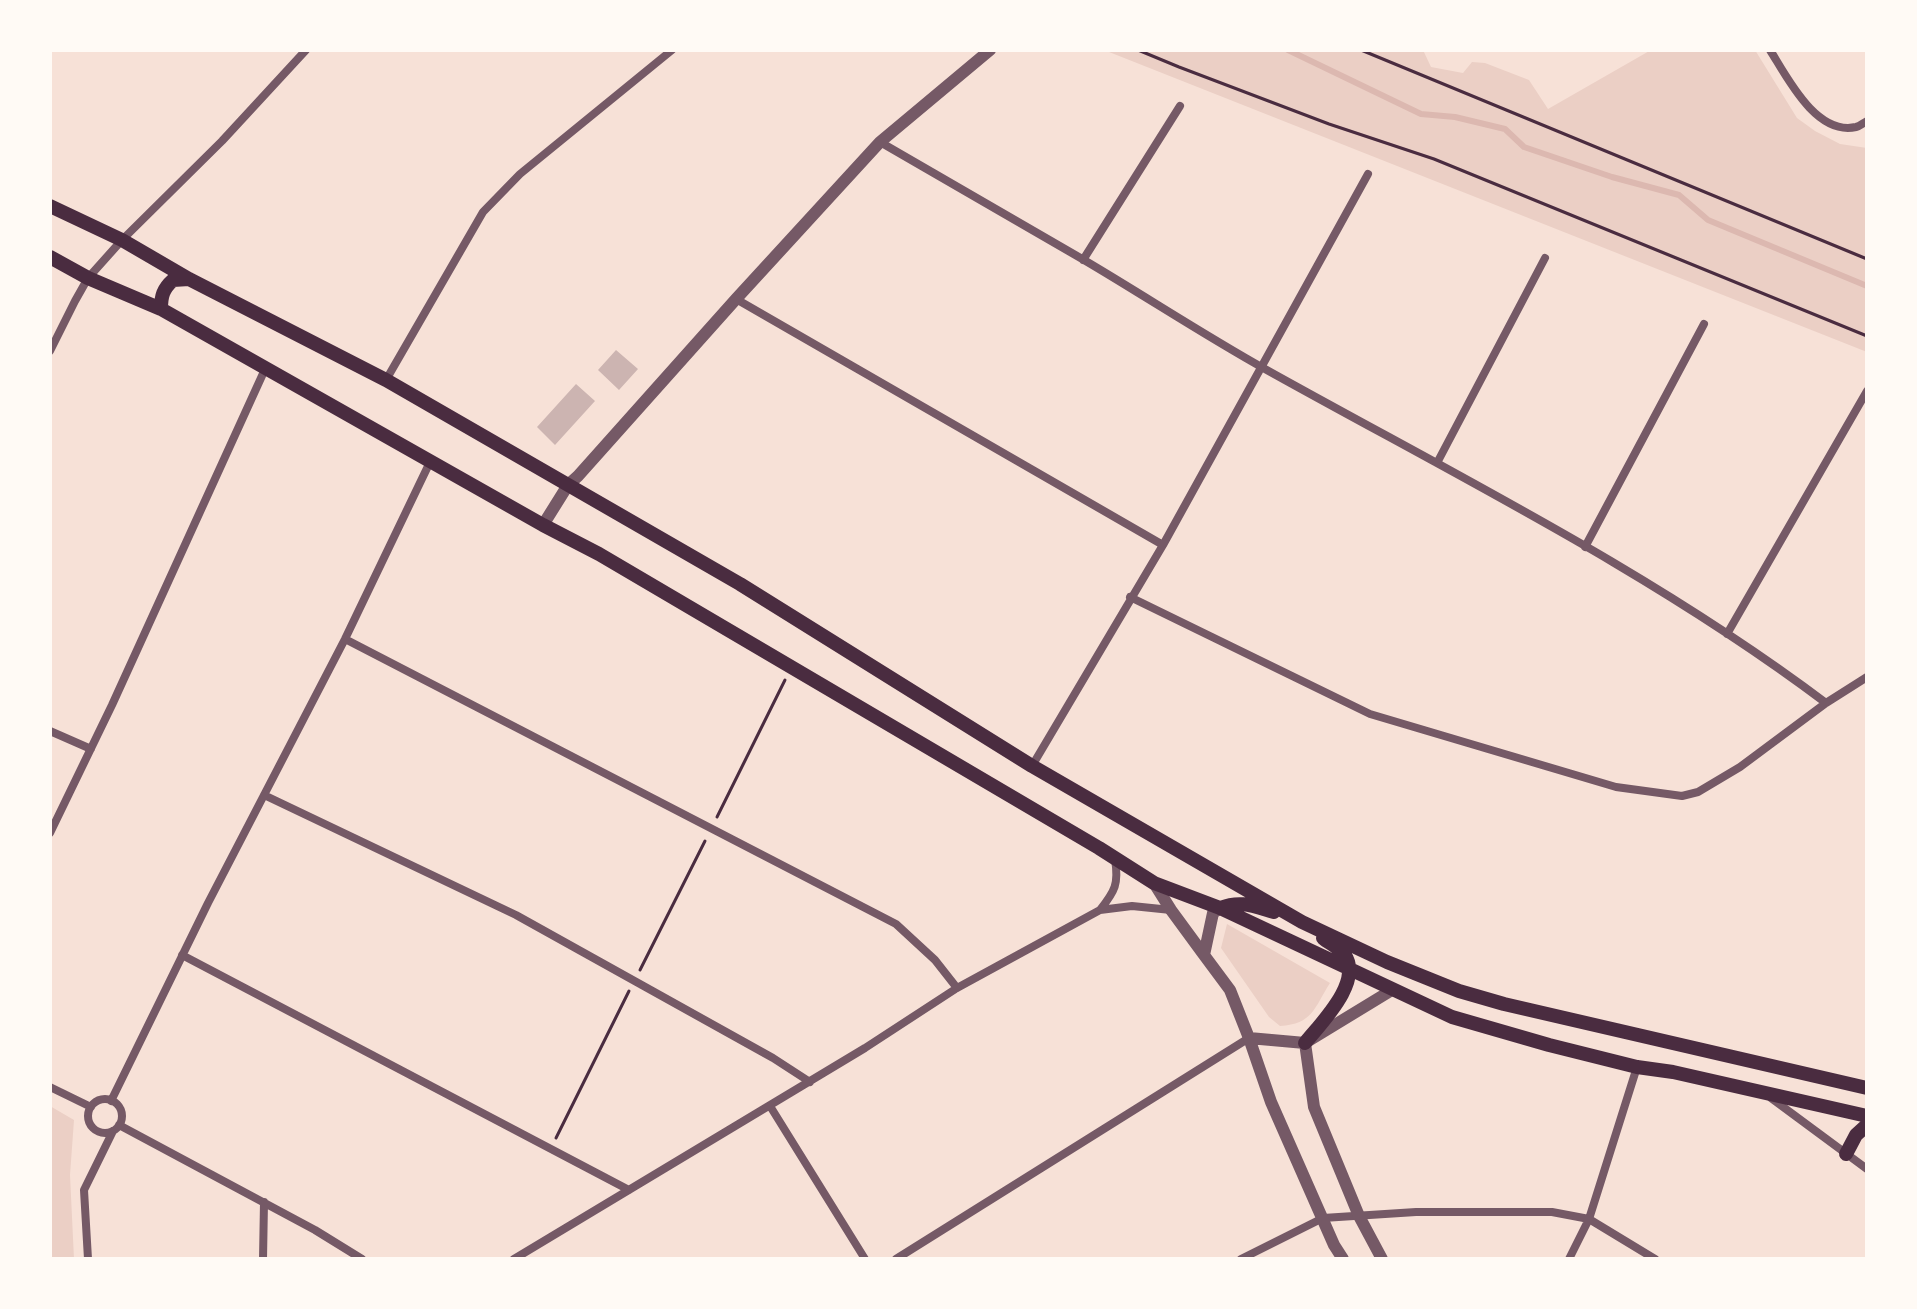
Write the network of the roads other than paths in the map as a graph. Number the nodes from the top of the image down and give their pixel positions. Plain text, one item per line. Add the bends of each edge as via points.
1 (306, 50) edge
2 (672, 50) edge
3 (990, 50) edge
4 (1770, 50) edge
5 (1180, 106) dead end
6 (1867, 121) edge
7 (880, 142) junction
8 (1368, 174) dead end
9 (50, 206) edge
10 (122, 240) junction
11 (50, 257) edge
12 (1545, 258) dead end
13 (1083, 260) junction
14 (88, 278) junction
15 (189, 279) junction
16 (736, 299) junction
17 (161, 309) junction
18 (1704, 324) dead end
19 (50, 351) edge
20 (266, 367) junction
21 (1262, 368) junction
22 (386, 380) junction
23 (1867, 391) edge
24 (430, 462) junction
25 (1437, 463) junction
26 (568, 485) junction
27 (543, 525) junction
28 (1163, 545) junction
29 (1585, 547) junction
30 (1130, 597) junction
31 (1727, 634) junction
32 (345, 639) junction
33 (1867, 677) edge
34 (1826, 703) junction
35 (50, 731) edge
36 (91, 749) junction
37 (1032, 766) junction
38 (264, 795) junction
39 (50, 833) edge
40 (1115, 858) junction
41 (1154, 883) junction
42 (1220, 908) junction
43 (1100, 910) junction
44 (1171, 910) junction
45 (1302, 922) junction
46 (182, 955) junction
47 (1204, 955) junction
48 (1350, 970) junction
49 (957, 988) junction
50 (1392, 990) junction
51 (1249, 1038) junction
52 (1305, 1043) junction
53 (1637, 1067) junction
54 (810, 1082) junction
55 (50, 1087) edge
56 (1867, 1088) edge
57 (1763, 1092) junction
58 (111, 1101) junction
59 (770, 1106) junction
60 (91, 1107) junction
61 (1867, 1116) edge
62 (1867, 1125) edge
63 (116, 1128) junction
64 (1846, 1154) junction
65 (1867, 1169) edge
66 (629, 1190) junction
67 (264, 1202) junction
68 (1359, 1216) junction
69 (1323, 1218) junction
70 (1589, 1219) junction
71 (88, 1259) edge
72 (263, 1259) edge
73 (362, 1259) edge
74 (514, 1259) edge
75 (865, 1259) edge
76 (896, 1259) edge
77 (1241, 1259) edge
78 (1343, 1259) edge
79 (1382, 1259) edge
80 (1569, 1259) edge
81 (1655, 1259) edge

1 - 10 street
2 - 22 street via 520,174 483,212
3 - 7 street
4 - 6 street via 1810,110 1833,126 1855,127
5 - 13 street
7 - 13 street
7 - 16 street
8 - 21 street
9 - 10 main road
10 - 14 street
10 - 15 main road
11 - 14 main road
12 - 25 street
13 - 21 street
14 - 17 main road
14 - 19 street
15 - 17 main road via 173,280 166,287
15 - 22 main road
16 - 26 street
16 - 28 street
17 - 20 main road
18 - 29 street
20 - 24 main road
20 - 36 street
21 - 25 street
21 - 28 street
22 - 26 main road
23 - 31 street
24 - 27 main road
24 - 32 street
25 - 29 street
26 - 27 street
26 - 37 main road via 740,584
27 - 40 main road
28 - 30 street
29 - 31 street
30 - 34 street via 1370,714 1616,787 1682,796 1698,792
30 - 37 street
31 - 34 street
32 - 38 street
32 - 49 street via 896,924
33 - 34 street
35 - 36 street
36 - 39 street
37 - 45 main road
38 - 46 street
38 - 54 street via 516,915
40 - 41 main road
40 - 43 street via 1115,891
41 - 42 main road
41 - 44 street
42 - 45 main road via 1247,904
42 - 47 street via 1213,913
42 - 48 main road
43 - 44 street
43 - 49 street
44 - 47 street
45 - 48 main road via 1344,954
45 - 56 main road via 1459,991
46 - 58 street
46 - 66 street
47 - 51 street via 1230,990
48 - 50 main road
48 - 52 main road via 1341,997
49 - 54 street
50 - 52 street
50 - 53 main road via 1452,1017
51 - 52 street
51 - 69 street
51 - 76 street
52 - 68 street via 1314,1107
53 - 57 main road
53 - 70 street
54 - 59 street
55 - 60 street
57 - 61 main road
57 - 64 street
58 - 60 street
58 - 63 street via 122,1113
59 - 66 street
59 - 75 street
60 - 63 street via 92,1128 102,1133
62 - 64 main road
63 - 67 street
63 - 71 street via 84,1190
64 - 65 street
66 - 74 street
67 - 72 street
67 - 73 street
68 - 69 street
68 - 70 street via 1552,1212
68 - 79 street
69 - 77 street
69 - 78 street
70 - 80 street
70 - 81 street

